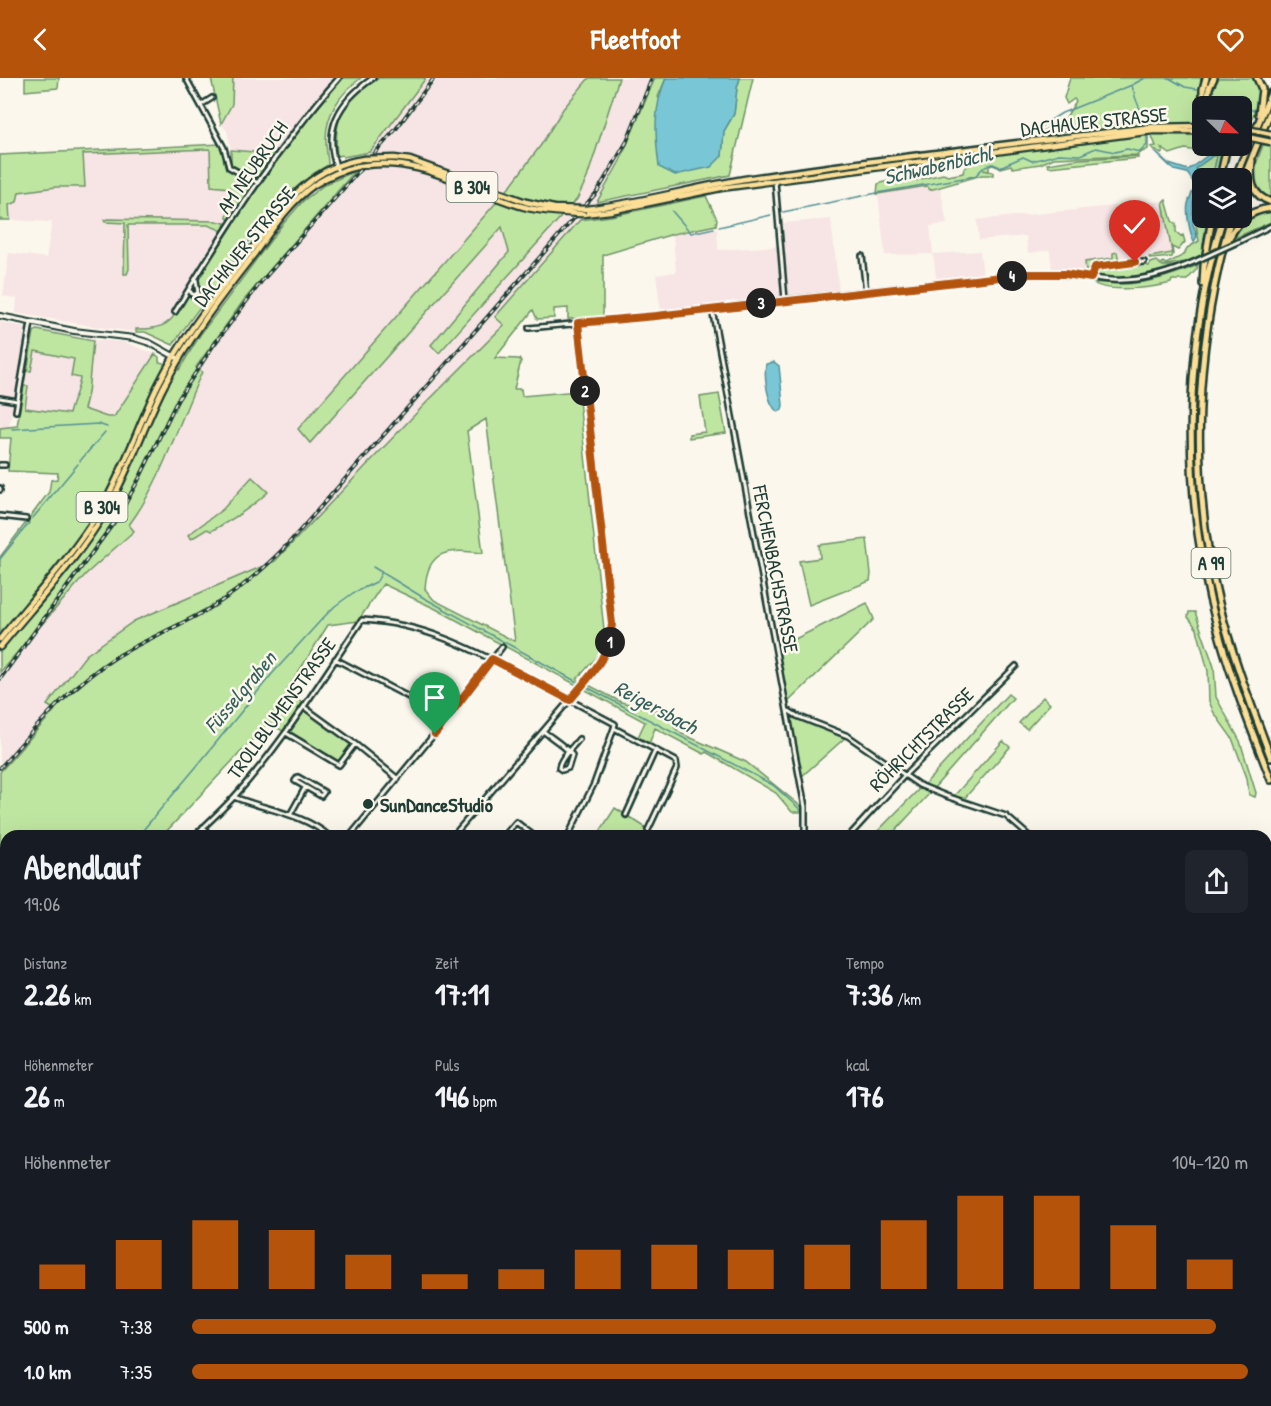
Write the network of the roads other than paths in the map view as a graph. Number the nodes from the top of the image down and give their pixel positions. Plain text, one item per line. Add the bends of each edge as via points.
1 (186, 78) edge
2 (339, 78) edge
3 (373, 78) edge
4 (1206, 78) edge
5 (1214, 78) edge
6 (1257, 78) edge
7 (1271, 93) edge
8 (1203, 96) edge
9 (1208, 96) edge
10 (212, 98) dead end
11 (201, 105) junction
12 (1271, 110) edge
13 (1258, 120) junction
14 (1192, 129) edge
15 (1144, 130) junction
16 (1252, 130) edge
17 (1271, 134) edge
18 (1252, 138) edge
19 (1271, 142) edge
20 (1253, 153) junction
21 (1239, 168) edge
22 (1247, 168) edge
23 (337, 169) junction
24 (774, 175) junction
25 (775, 181) junction
26 (258, 183) junction
27 (650, 200) junction
28 (1271, 202) edge
29 (1271, 208) edge
30 (585, 212) junction
31 (1271, 226) edge
32 (1210, 228) edge
33 (1220, 228) edge
34 (1228, 228) edge
35 (862, 256) dead end
36 (1220, 257) junction
37 (1144, 261) dead end
38 (196, 278) junction
39 (1091, 278) junction
40 (188, 290) junction
41 (866, 292) junction
42 (785, 300) junction
43 (1202, 306) junction
44 (712, 309) junction
45 (175, 312) dead end
46 (0, 316) edge
47 (32, 323) junction
48 (578, 323) junction
49 (529, 328) dead end
50 (177, 358) junction
51 (0, 398) edge
52 (17, 401) junction
53 (16, 411) dead end
54 (0, 516) edge
55 (26, 519) dead end
56 (0, 639) edge
57 (0, 647) edge
58 (502, 647) dead end
59 (335, 659) junction
60 (492, 659) junction
61 (1016, 666) dead end
62 (570, 700) junction
63 (303, 707) junction
64 (787, 710) junction
65 (795, 715) junction
66 (446, 720) junction
67 (789, 720) junction
68 (614, 728) junction
69 (543, 731) junction
70 (285, 733) junction
71 (579, 739) dead end
72 (355, 744) junction
73 (656, 750) junction
74 (570, 751) junction
75 (1271, 758) edge
76 (904, 776) junction
77 (398, 779) junction
78 (1271, 780) edge
79 (305, 787) junction
80 (234, 797) junction
81 (290, 815) junction
82 (626, 815) dead end
83 (203, 827) junction
84 (200, 830) edge
85 (205, 830) edge
86 (322, 830) edge
87 (355, 830) edge
88 (458, 830) edge
89 (508, 830) edge
90 (527, 830) edge
91 (571, 830) edge
92 (648, 830) dead end
93 (806, 830) edge
94 (854, 830) edge
95 (1022, 830) edge

1 - 11 street
2 - 26 street, AM NEUBRUCH via 292,134
3 - 23 street via 351,95 337,116 333,140
4 - 8 highway
5 - 9 highway
6 - 13 highway via 1262,89
7 - 13 highway
10 - 11 street
11 - 26 street via 224,148 229,167
12 - 20 highway
13 - 21 highway
14 - 15 main road, DACHAUER STRASSE / B 304
15 - 24 main road, DACHAUER STRASSE / B 304
15 - 25 main road, DACHAUER STRASSE / B 304
16 - 17 main road, bridge
18 - 19 main road, bridge
20 - 22 highway
20 - 28 highway via 1252,185 1258,195
23 - 30 main road, DACHAUER STRASSE / B 304, bridge via 393,163 414,166 524,207
23 - 30 main road, DACHAUER STRASSE / B 304, bridge via 364,159 410,160 526,202
23 - 50 main road, DACHAUER STRASSE / B 304 via 309,183 285,207 192,327
24 - 25 street
24 - 27 main road, DACHAUER STRASSE / B 304 via 700,186
25 - 27 main road, DACHAUER STRASSE / B 304
25 - 42 street
26 - 38 street, AM NEUBRUCH
27 - 30 main road, DACHAUER STRASSE / B 304 via 610,211
29 - 36 highway via 1254,211 1241,219
31 - 39 street, bridge via 1175,270 1143,278
32 - 43 highway
33 - 43 highway, A 99
34 - 36 highway, A 99
35 - 41 street
36 - 75 highway, A 99 via 1201,384 1203,506 1213,576 1226,628
37 - 39 street via 1095,267
38 - 40 street, AM NEUBRUCH
38 - 40 street, AM NEUBRUCH via 198,293 193,295
39 - 41 street via 1028,274
40 - 45 street, AM NEUBRUCH
41 - 42 street
42 - 44 street
43 - 78 highway, A 99 via 1192,424 1198,532 1227,661
44 - 48 street
44 - 64 street, FERCHENBACHSTRASSE
46 - 47 main road
47 - 50 main road via 134,338
47 - 52 street
48 - 49 street
48 - 62 street via 612,624 604,658
50 - 56 main road, B 304 via 158,386 100,510 80,541
50 - 57 main road, B 304 via 106,511
51 - 52 street
52 - 53 street
54 - 55 street
58 - 60 street
59 - 60 street, TROLLBLUMENSTRASSE via 362,620 409,626
59 - 63 street, TROLLBLUMENSTRASSE
59 - 66 street
60 - 62 street
60 - 66 street
61 - 76 street, RÖHRICHTSTRASSE
62 - 68 street via 615,724
62 - 69 street
63 - 70 street, TROLLBLUMENSTRASSE
63 - 72 street
64 - 65 street
64 - 67 street, FERCHENBACHSTRASSE
65 - 67 street
65 - 76 street via 848,736
66 - 77 street
67 - 93 street, FERCHENBACHSTRASSE
68 - 73 street
68 - 91 street via 594,784
69 - 74 street
69 - 88 street
70 - 72 street via 339,765
70 - 80 street, TROLLBLUMENSTRASSE
71 - 74 street
72 - 77 street
73 - 82 street
73 - 92 street via 678,764
74 - 74 street via 568,768 562,770 560,762
76 - 94 street, RÖHRICHTSTRASSE
76 - 95 street via 937,793 1006,816
77 - 87 street
79 - 79 street via 321,796 324,792 298,777 295,782
79 - 81 street
80 - 81 street
80 - 83 street, TROLLBLUMENSTRASSE
81 - 86 street
83 - 84 street, TROLLBLUMENSTRASSE
83 - 85 street
89 - 90 street via 518,822

